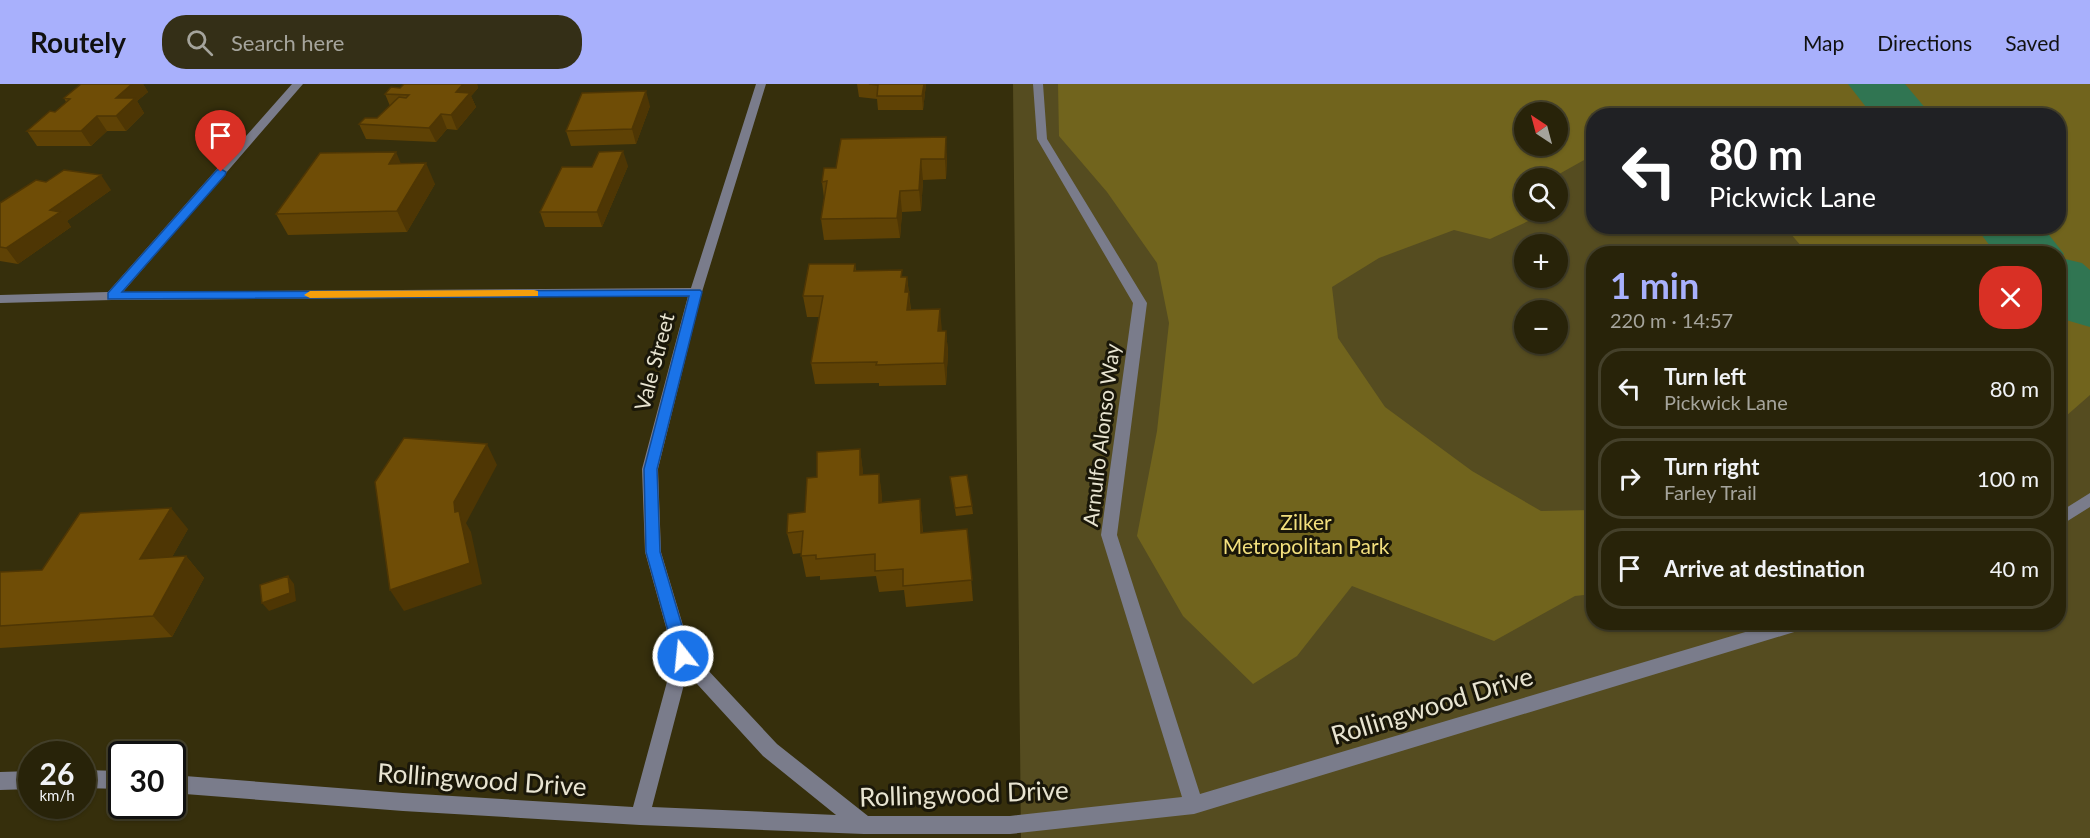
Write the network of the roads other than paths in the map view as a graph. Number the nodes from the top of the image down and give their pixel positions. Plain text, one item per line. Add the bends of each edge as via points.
1 (298, 84) edge
2 (761, 84) edge
3 (1038, 84) edge
4 (696, 292) junction
5 (112, 296) junction
6 (0, 299) edge
7 (2090, 499) edge
8 (2066, 516) edge
9 (1777, 630) edge
10 (683, 656) junction
11 (18, 780) edge
12 (0, 781) edge
13 (186, 785) edge
14 (1194, 805) junction
15 (640, 816) junction
16 (864, 825) junction

1 - 5 street
2 - 4 street, Vale Street
3 - 14 street, Arnulfo Alonso Way via 1042,139 1140,303 1108,535
4 - 5 street
4 - 10 street, Vale Street via 651,469 653,552
5 - 6 street
7 - 8 street
9 - 14 street, Rollingwood Drive
10 - 15 street
10 - 16 street, Vale Street via 770,750
11 - 12 street
13 - 15 street, Rollingwood Drive
14 - 16 street, Rollingwood Drive via 1010,825
15 - 16 street, Rollingwood Drive

